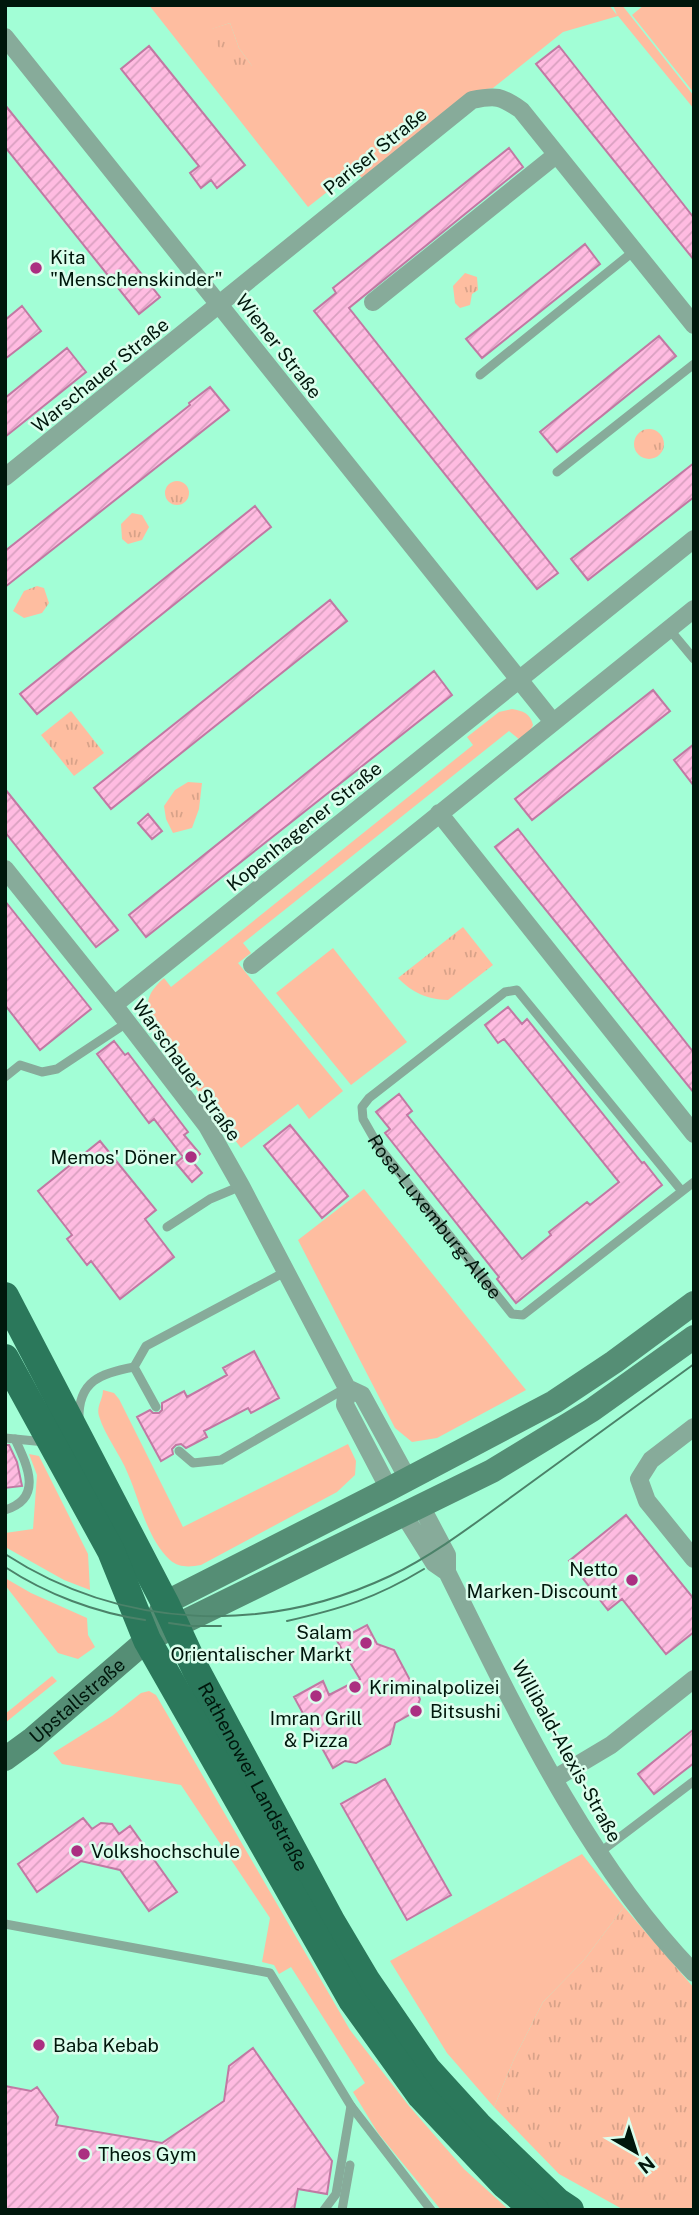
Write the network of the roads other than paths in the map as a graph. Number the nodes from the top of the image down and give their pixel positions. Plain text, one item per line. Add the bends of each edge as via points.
1 (5, 37) edge
2 (556, 155) junction
3 (634, 251) junction
4 (373, 302) dead end
5 (220, 304) junction
6 (694, 325) edge
7 (694, 364) edge
8 (481, 374) dead end
9 (557, 472) dead end
10 (5, 477) edge
11 (694, 540) edge
12 (694, 609) edge
13 (669, 629) junction
14 (694, 659) edge
15 (520, 680) junction
16 (553, 722) junction
17 (439, 813) junction
18 (5, 869) edge
19 (252, 965) dead end
20 (114, 1005) junction
21 (128, 1022) junction
22 (5, 1077) edge
23 (694, 1134) edge
24 (694, 1182) edge
25 (242, 1185) junction
26 (681, 1190) junction
27 (167, 1227) dead end
28 (285, 1272) junction
29 (5, 1296) edge
30 (694, 1303) edge
31 (694, 1337) edge
32 (5, 1358) edge
33 (134, 1367) junction
34 (346, 1388) junction
35 (156, 1407) dead end
36 (694, 1427) edge
37 (10, 1438) edge
38 (79, 1438) junction
39 (50, 1443) junction
40 (179, 1451) dead end
41 (399, 1484) junction
42 (5, 1510) edge
43 (413, 1511) junction
44 (694, 1559) edge
45 (170, 1615) junction
46 (147, 1640) junction
47 (694, 1679) edge
48 (5, 1759) edge
49 (554, 1779) junction
50 (694, 1781) edge
51 (599, 1853) junction
52 (5, 1924) edge
53 (694, 1973) edge
54 (351, 2106) junction
55 (350, 2165) dead end
56 (324, 2210) edge
57 (342, 2210) edge
58 (431, 2210) edge
59 (535, 2210) edge
60 (570, 2210) edge

1 - 5 street, Wiener Straße
2 - 3 street, Pariser Straße
2 - 4 street
2 - 5 street, Pariser Straße via 521,110 503,98 472,100
3 - 6 street, Pariser Straße
3 - 8 lane
5 - 10 street, Warschauer Straße
5 - 15 street, Wiener Straße
7 - 9 lane
11 - 15 street, Kopenhagener Straße
12 - 13 street
13 - 14 lane
13 - 16 street
15 - 16 street
15 - 20 street, Kopenhagener Straße
16 - 17 street
17 - 19 street
17 - 23 street
18 - 20 street, Warschauer Straße
20 - 21 street, Warschauer Straße
21 - 22 lane via 57,1069 42,1072 20,1065
21 - 25 street, Warschauer Straße via 207,1126
24 - 26 lane, Rosa-Luxemburg-Allee
25 - 27 lane
25 - 28 street, Warschauer Straße
26 - 26 lane, Rosa-Luxemburg-Allee via 523,1315 512,1314 379,1147 363,1119 362,1107 505,992 517,990
28 - 33 lane via 146,1346
28 - 34 street, Warschauer Straße
29 - 38 main road, Rathenower Landstraße
30 - 41 street via 554,1402
31 - 43 street via 592,1410 492,1471
32 - 39 main road, Rathenower Landstraße
33 - 35 lane
33 - 38 lane via 106,1373 85,1389
34 - 40 lane via 221,1461 193,1463
34 - 41 street, Warschauer Straße via 345,1405
36 - 44 street via 651,1461 639,1479 647,1501
37 - 39 lane
37 - 42 lane via 29,1470 28,1492 16,1507
38 - 45 main road, Rathenower Landstraße
39 - 46 main road, Rathenower Landstraße via 111,1551
41 - 43 street
41 - 45 street
43 - 45 street via 218,1604
43 - 49 street, Willibald-Alexis-Straße via 434,1563 447,1572
45 - 46 street, Upstallstraße
45 - 60 main road, Rathenower Landstraße via 366,1980 427,2069 478,2125
46 - 48 street, Upstallstraße
46 - 59 main road, Rathenower Landstraße via 352,2000 421,2096 503,2184
47 - 49 street via 611,1745
49 - 51 street, Willibald-Alexis-Straße
50 - 51 lane
51 - 53 street, Willibald-Alexis-Straße via 629,1897
52 - 54 lane via 270,1973
54 - 56 lane via 336,2194
54 - 58 lane
55 - 57 lane

